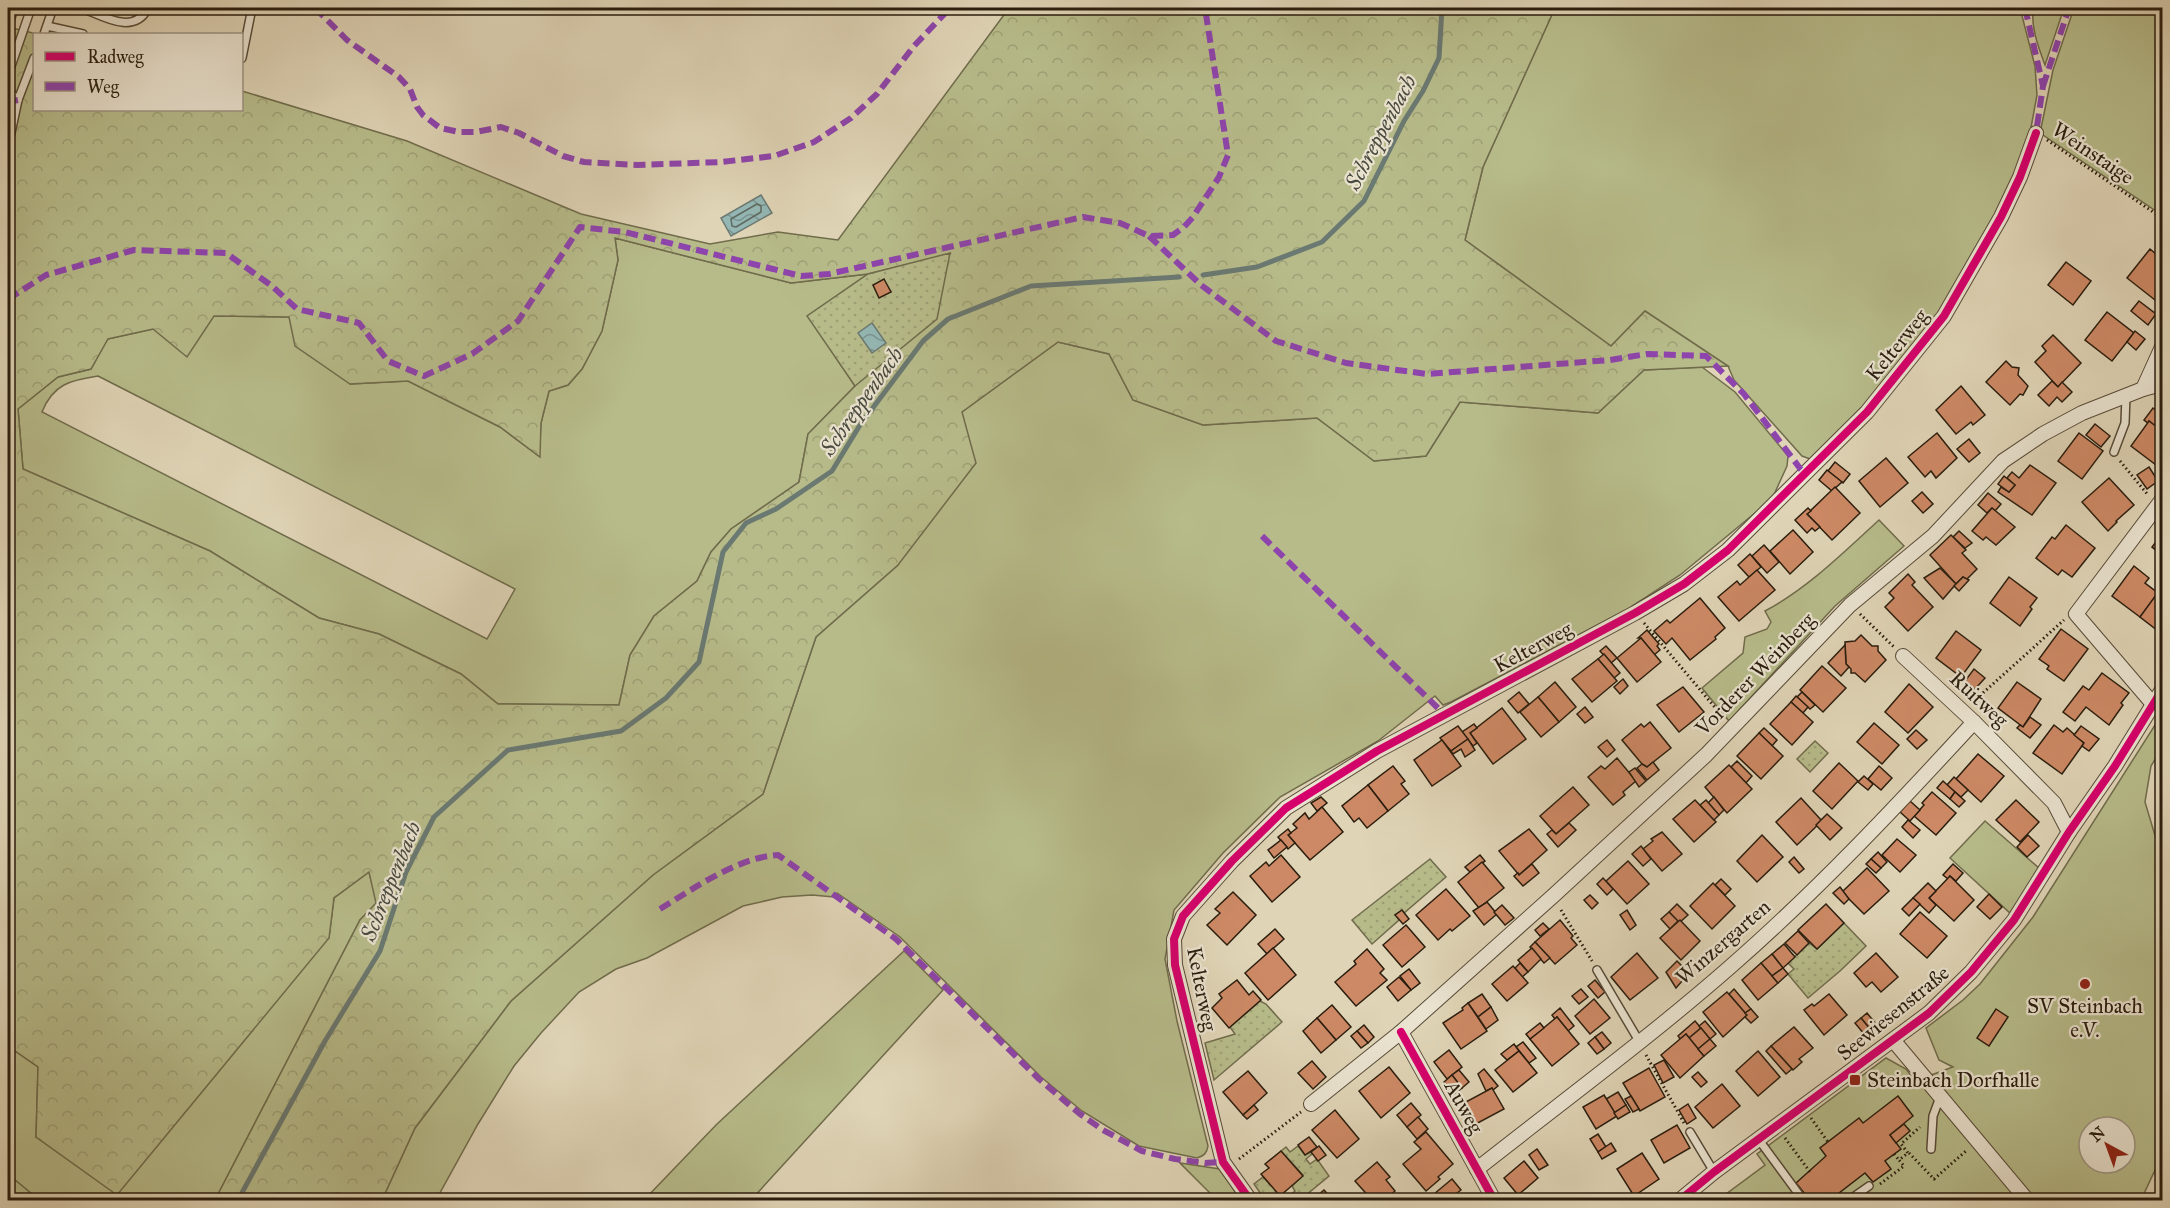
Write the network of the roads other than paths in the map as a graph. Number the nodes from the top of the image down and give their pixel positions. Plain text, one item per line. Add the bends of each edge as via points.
1 (31, 8) edge
2 (44, 8) edge
3 (82, 8) edge
4 (148, 8) edge
5 (252, 8) edge
6 (53, 9) edge
7 (47, 27) junction
8 (44, 33) edge
9 (78, 33) edge
10 (243, 53) edge
11 (33, 61) edge
12 (8, 75) edge
13 (8, 85) edge
14 (18, 100) junction
15 (2036, 133) road end
16 (8, 147) edge
17 (2163, 347) edge
18 (2163, 384) edge
19 (2143, 388) junction
20 (2126, 395) junction
21 (2114, 452) road end
22 (2161, 501) road end
23 (1903, 656) road end
24 (2163, 690) edge
25 (2152, 704) junction
26 (1974, 722) junction
27 (2068, 832) junction
28 (1597, 970) road end
29 (1401, 1032) junction
30 (1893, 1040) junction
31 (1639, 1041) junction
32 (1940, 1097) junction
33 (1311, 1104) road end
34 (1690, 1132) road end
35 (1759, 1140) junction
36 (1931, 1149) dead end
37 (1478, 1169) junction
38 (1714, 1172) junction
39 (1869, 1185) road end
40 (2042, 1199) edge
41 (1250, 1200) edge
42 (1494, 1200) edge
43 (1680, 1200) edge
44 (1803, 1200) edge
45 (1849, 1200) edge
46 (2027, 1200) edge

1 - 12 lane
2 - 6 lane
3 - 4 lane via 121,23 132,22
5 - 10 lane
6 - 7 lane
7 - 8 lane
7 - 9 lane
11 - 14 lane
13 - 14 lane
14 - 16 lane
15 - 41 street, Kelterweg via 2001,217 1944,316 1867,412 1728,550 1684,584 1635,613 1377,751 1286,808 1183,916 1174,939 1175,965 1223,1162
17 - 19 street
18 - 19 street, Vorderer Weinberg
19 - 20 street, Vorderer Weinberg
20 - 21 lane via 2125,423
20 - 29 street, Vorderer Weinberg via 2082,413 2003,461 1933,536 1850,605 1706,755
22 - 25 street via 2076,614 2131,671
23 - 26 street, Ruitweg
24 - 25 street, Seewiesenstraße
25 - 27 street, Seewiesenstraße via 2100,793
26 - 27 street, Ruitweg via 2054,802
26 - 31 street, Winzergarten via 1812,892 1729,968
27 - 30 street, Seewiesenstraße via 2014,920 1971,972 1929,1013
28 - 31 lane
29 - 33 street, Vorderer Weinberg
29 - 37 street, Auweg
30 - 32 street
30 - 35 street, Seewiesenstraße
31 - 37 street, Winzergarten
32 - 36 lane via 1933,1116
32 - 46 street
34 - 38 lane
35 - 38 street, Seewiesenstraße
35 - 44 lane
37 - 42 street, Auweg
38 - 43 street, Seewiesenstraße
39 - 45 lane
40 - 46 lane

